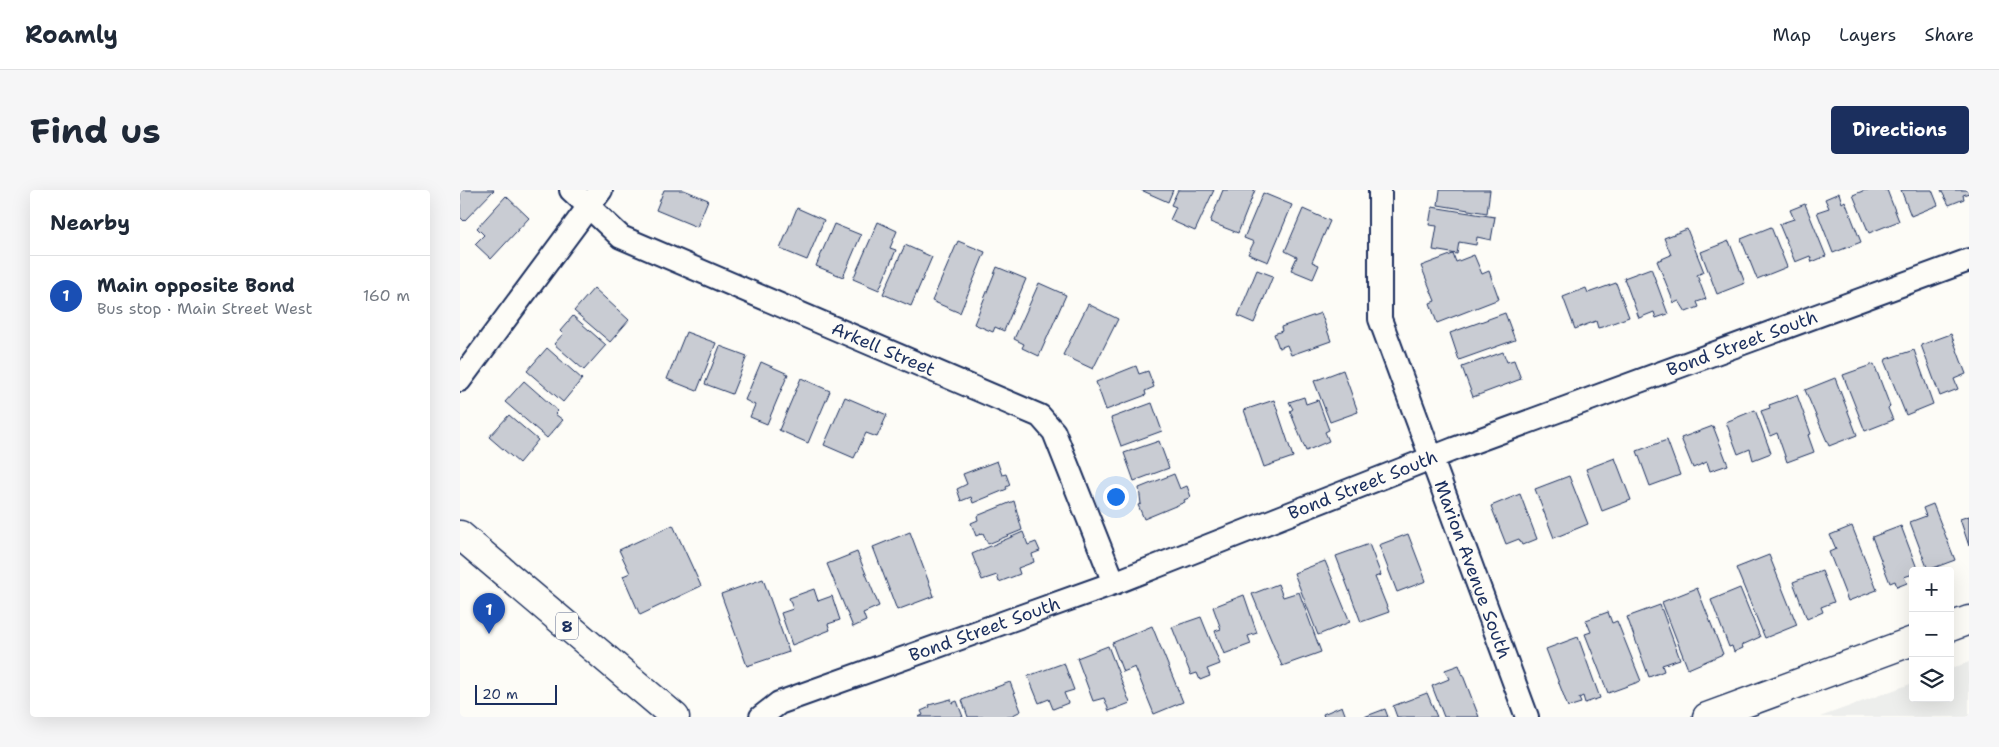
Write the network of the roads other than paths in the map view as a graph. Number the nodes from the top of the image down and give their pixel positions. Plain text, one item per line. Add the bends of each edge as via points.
1 (571, 190) edge
2 (1380, 190) edge
3 (595, 198) edge
4 (1969, 260) edge
5 (460, 380) edge
6 (1430, 458) junction
7 (460, 535) edge
8 (1114, 583) junction
9 (1969, 620) edge
10 (1954, 626) edge
11 (1909, 642) edge
12 (674, 717) edge
13 (761, 717) edge
14 (1526, 717) edge
15 (1707, 717) edge

1 - 3 street, Arkell Street
2 - 6 street, Marion Avenue South via 1380,319
3 - 5 street
3 - 8 street, Arkell Street via 621,238 1040,416 1054,432
4 - 6 street, Bond Street South
6 - 8 street, Bond Street South
6 - 14 street, Marion Avenue South
7 - 12 main road, 8
8 - 13 street, Bond Street South via 778,703
9 - 10 main road
11 - 15 main road

